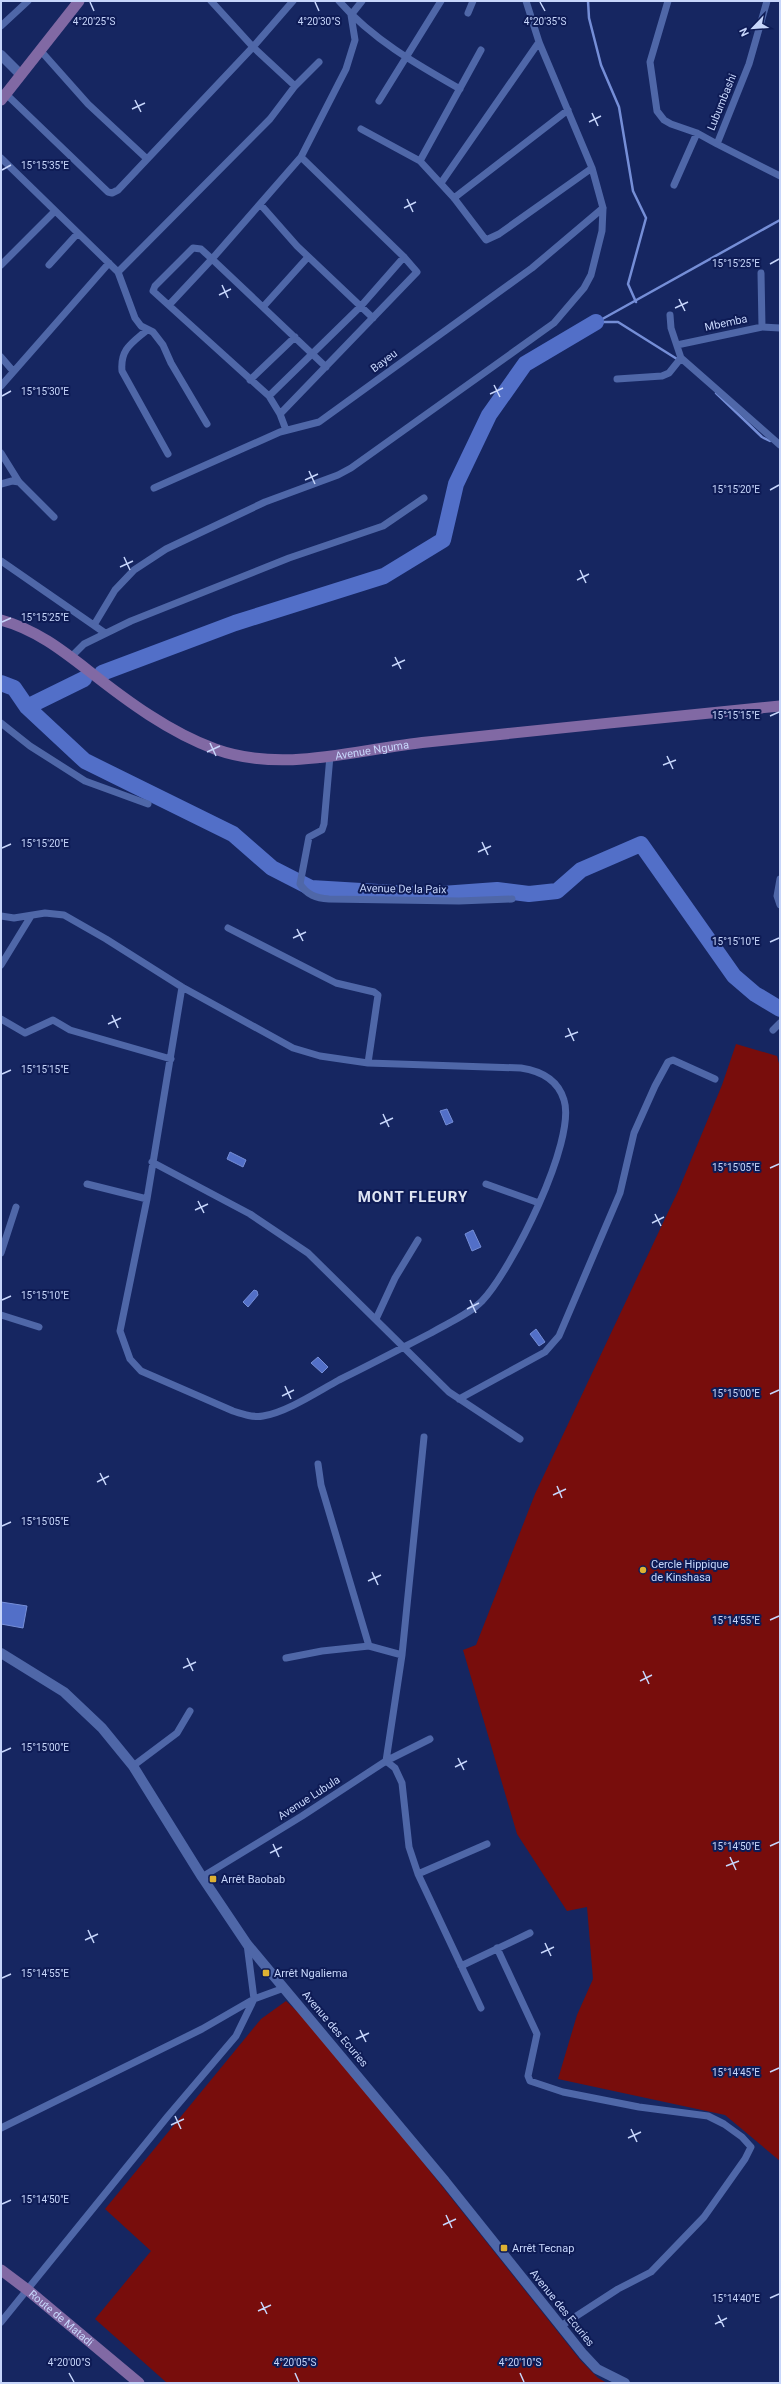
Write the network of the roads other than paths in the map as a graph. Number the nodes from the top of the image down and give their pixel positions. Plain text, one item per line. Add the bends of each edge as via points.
1 (28, 1) edge
2 (79, 1) edge
3 (210, 1) edge
4 (293, 1) edge
5 (339, 1) edge
6 (362, 1) edge
7 (441, 1) edge
8 (473, 1) edge
9 (526, 1) edge
10 (668, 1) edge
11 (767, 1) edge
12 (468, 13) dead end
13 (351, 15) junction
14 (1, 26) edge
15 (539, 42) junction
16 (253, 47) junction
17 (40, 50) junction
18 (482, 50) dead end
19 (1, 55) edge
20 (405, 58) junction
21 (318, 62) dead end
22 (20, 74) junction
23 (295, 86) junction
24 (460, 89) junction
25 (3, 97) edge
26 (379, 101) dead end
27 (568, 110) junction
28 (361, 129) dead end
29 (697, 133) junction
30 (717, 144) junction
31 (301, 157) junction
32 (1, 158) edge
33 (146, 158) junction
34 (420, 161) junction
35 (592, 168) junction
36 (780, 176) edge
37 (441, 183) junction
38 (674, 185) dead end
39 (454, 198) junction
40 (260, 204) junction
41 (602, 208) junction
42 (55, 211) junction
43 (78, 233) junction
44 (308, 257) junction
45 (404, 257) junction
46 (212, 259) junction
47 (109, 263) junction
48 (1, 265) edge
49 (49, 265) dead end
50 (118, 272) junction
51 (761, 273) dead end
52 (169, 305) junction
53 (361, 306) junction
54 (263, 307) junction
55 (670, 315) dead end
56 (372, 318) junction
57 (762, 327) junction
58 (780, 328) edge
59 (147, 330) junction
60 (296, 337) junction
61 (677, 345) junction
62 (312, 354) junction
63 (1, 357) edge
64 (681, 358) junction
65 (326, 367) junction
66 (13, 371) junction
67 (617, 379) dead end
68 (250, 380) junction
69 (1, 386) edge
70 (269, 396) junction
71 (280, 414) junction
72 (207, 424) dead end
73 (286, 430) junction
74 (780, 445) edge
75 (1, 453) edge
76 (168, 454) dead end
77 (19, 482) junction
78 (1, 484) edge
79 (154, 488) dead end
80 (424, 498) dead end
81 (54, 517) dead end
82 (1, 561) edge
83 (1, 618) edge
84 (94, 625) junction
85 (105, 633) junction
86 (72, 656) junction
87 (780, 706) edge
88 (1, 723) edge
89 (330, 756) junction
90 (148, 804) dead end
91 (780, 879) edge
92 (512, 899) dead end
93 (780, 906) edge
94 (1, 916) edge
95 (31, 916) junction
96 (228, 928) dead end
97 (1, 965) edge
98 (182, 987) junction
99 (1, 1019) edge
100 (780, 1023) edge
101 (773, 1030) dead end
102 (171, 1059) junction
103 (368, 1063) junction
104 (715, 1079) dead end
105 (152, 1162) junction
106 (87, 1184) dead end
107 (486, 1184) dead end
108 (147, 1199) junction
109 (539, 1202) junction
110 (16, 1207) dead end
111 (418, 1240) dead end
112 (1, 1253) edge
113 (1, 1315) edge
114 (376, 1319) junction
115 (38, 1327) dead end
116 (404, 1347) junction
117 (459, 1398) junction
118 (424, 1437) dead end
119 (520, 1439) dead end
120 (318, 1464) dead end
121 (369, 1646) junction
122 (1, 1652) edge
123 (402, 1655) junction
124 (286, 1658) dead end
125 (190, 1711) dead end
126 (430, 1740) dead end
127 (386, 1761) junction
128 (133, 1766) junction
129 (487, 1844) dead end
130 (418, 1874) junction
131 (202, 1877) junction
132 (530, 1933) dead end
133 (247, 1944) junction
134 (497, 1948) junction
135 (461, 1966) junction
136 (284, 1988) junction
137 (254, 1998) junction
138 (481, 2008) dead end
139 (1, 2128) edge
140 (1, 2270) edge
141 (28, 2290) junction
142 (1, 2322) edge
143 (561, 2326) junction
144 (139, 2383) edge
145 (625, 2383) edge

1 - 14 street
2 - 17 main road
3 - 16 street
4 - 16 street
5 - 13 street
6 - 13 street
7 - 20 street
8 - 12 street
9 - 15 street
10 - 29 street via 650,62 655,104 664,120
11 - 30 street, Lubumbashi via 749,64
13 - 20 street
13 - 31 street via 355,40 346,69
15 - 27 street
15 - 37 street
16 - 23 street
16 - 33 street
17 - 22 main road
17 - 33 street via 88,104
18 - 24 street
19 - 22 street
20 - 24 street
20 - 26 street
21 - 23 street
22 - 25 main road
23 - 50 street via 270,120
24 - 34 street
25 - 33 street via 108,192 118,190
27 - 35 street
27 - 39 street
28 - 34 street
29 - 30 street
29 - 38 street
30 - 36 street, Lubumbashi
31 - 40 street
31 - 45 street
32 - 42 street
34 - 37 street
35 - 39 street via 487,240 484,240
35 - 41 street
37 - 39 street
40 - 44 street
40 - 46 street
41 - 73 street, Bayeu via 532,268 326,418 310,425
41 - 84 street via 602,231 591,275 584,288 554,323 351,468 265,502 166,549 134,570 115,590
42 - 43 street
42 - 48 street
43 - 47 street
43 - 49 street
44 - 53 street
44 - 54 street
45 - 53 street
45 - 56 street via 417,272
46 - 52 street
46 - 52 street via 201,249 193,248 154,286 153,291
46 - 54 street
47 - 50 street
47 - 66 street
50 - 59 street via 135,318
51 - 57 street
52 - 68 street
53 - 56 street
53 - 62 street
54 - 60 street
55 - 61 street
56 - 65 street
57 - 58 street, Mbemba
57 - 61 street, Mbemba
59 - 72 street via 153,332 163,345
59 - 76 street via 126,349 121,359 122,371
60 - 62 street
60 - 68 street
61 - 64 street
62 - 65 street
62 - 70 street
63 - 66 street
64 - 67 street via 662,376
64 - 74 street
65 - 71 street
66 - 69 street
68 - 70 street
70 - 71 street
71 - 73 street
73 - 79 street, Bayeu
75 - 77 street
77 - 78 street
77 - 81 street
80 - 85 street via 383,526 289,558
82 - 84 street
83 - 86 main road, Avenue Nguma via 26,628
84 - 85 street
85 - 86 street via 84,644
86 - 89 main road, Avenue Nguma via 151,716 184,736 217,750 280,760
87 - 89 main road, Avenue Nguma via 424,742
88 - 90 street via 30,746 85,781
89 - 92 street, Avenue De la Paix via 324,824 322,830 309,837 301,882 314,897 459,901
91 - 93 street via 777,896
94 - 95 street
95 - 97 street
95 - 98 street via 45,913 64,915
96 - 103 street via 336,983 378,995
98 - 102 street
98 - 103 street via 293,1048 326,1057
99 - 102 street via 25,1033 53,1020 70,1030
100 - 101 street
102 - 105 street
103 - 109 street via 521,1068 538,1071 547,1076 560,1091 566,1113 565,1126 550,1178
104 - 117 street via 673,1060 668,1062 654,1086 634,1133 620,1193 559,1336 545,1352
105 - 108 street
105 - 114 street via 250,1214 308,1253
106 - 108 street
107 - 109 street
108 - 116 street via 120,1331 130,1359 141,1371 247,1416 261,1417
109 - 116 street via 516,1252 493,1289 465,1314
110 - 112 street
111 - 114 street via 394,1278
113 - 115 street
114 - 116 street
116 - 117 street via 449,1392
117 - 119 street
118 - 123 street
120 - 121 street via 324,1497
121 - 123 street
121 - 124 street
122 - 128 street, Avenue des Ecuries via 64,1692 102,1728
123 - 127 street
125 - 128 street via 177,1733
126 - 127 street, Avenue Lubula
127 - 130 street via 395,1768 402,1783 409,1847
127 - 131 street, Avenue Lubula
128 - 131 street, Avenue des Ecuries
129 - 130 street
130 - 135 street
131 - 133 street, Avenue des Ecuries
132 - 134 street
133 - 136 street, Avenue des Ecuries
133 - 137 street
134 - 135 street
134 - 143 street via 538,2034 528,2076 530,2081 563,2092 708,2116 736,2132 751,2147 704,2217 651,2272 618,2289
135 - 138 street
136 - 137 street
136 - 143 street, Avenue des Ecuries via 435,2169
137 - 139 street via 202,2029
137 - 141 street via 236,2036
140 - 141 main road, Route de Matadi
141 - 142 street
141 - 144 main road, Route de Matadi
143 - 145 street, Avenue des Ecuries via 597,2369

